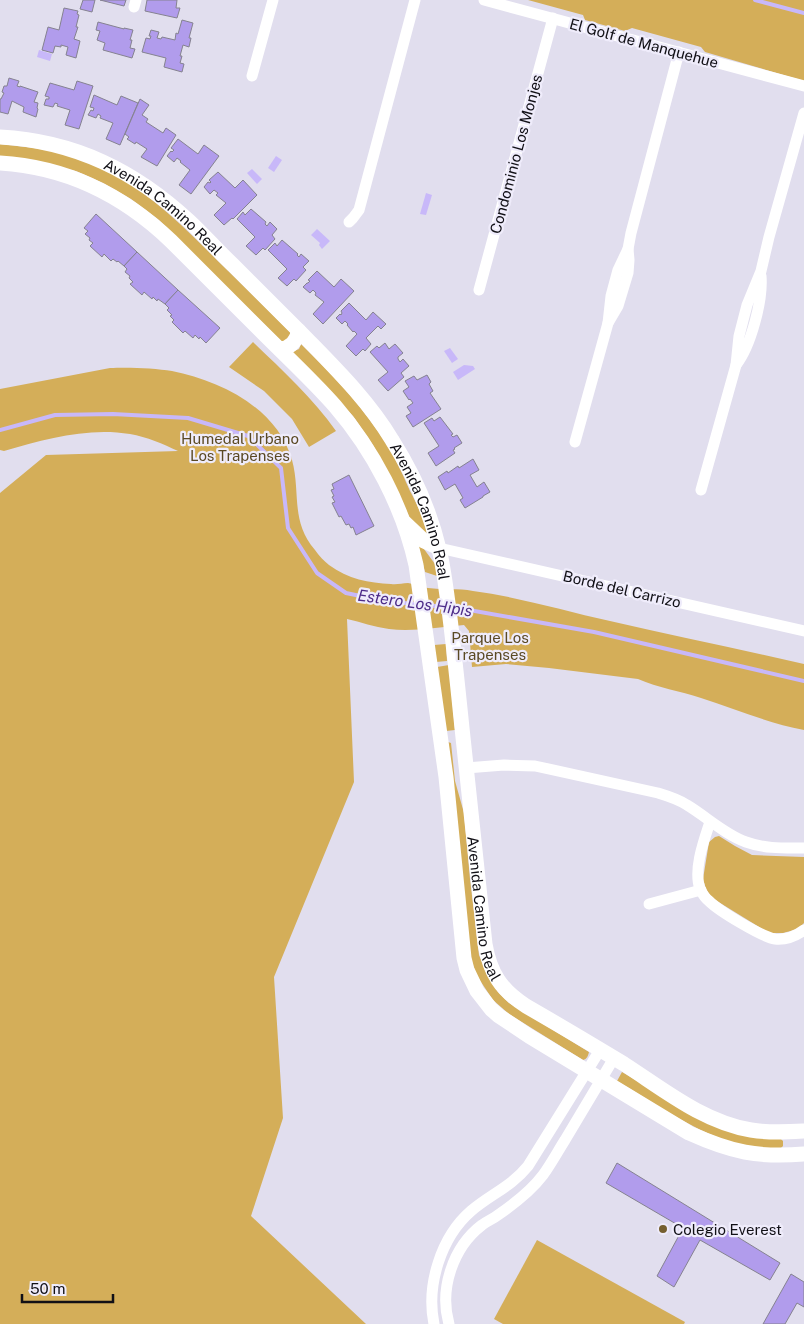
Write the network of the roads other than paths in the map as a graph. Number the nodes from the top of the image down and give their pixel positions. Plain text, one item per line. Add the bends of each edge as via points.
1 (273, 0) edge
2 (415, 0) edge
3 (484, 0) edge
4 (552, 18) junction
5 (679, 52) junction
6 (252, 76) dead end
7 (804, 86) edge
8 (804, 113) edge
9 (0, 137) edge
10 (0, 163) edge
11 (349, 222) dead end
12 (479, 290) dead end
13 (299, 331) junction
14 (280, 349) junction
15 (575, 442) dead end
16 (700, 490) dead end
17 (401, 518) junction
18 (439, 548) junction
19 (804, 631) edge
20 (440, 738) junction
21 (464, 749) junction
22 (466, 768) junction
23 (710, 822) junction
24 (804, 848) edge
25 (701, 890) junction
26 (649, 904) dead end
27 (804, 930) edge
28 (600, 1050) junction
29 (614, 1058) junction
30 (587, 1071) junction
31 (601, 1080) junction
32 (802, 1131) edge
33 (802, 1155) edge
34 (434, 1324) edge
35 (449, 1324) edge

1 - 6 street
2 - 11 street via 359,210
3 - 4 street, El Golf de Manquehue
4 - 5 street, El Golf de Manquehue
4 - 12 street, Condominio Los Monjes
5 - 7 street, El Golf de Manquehue
5 - 15 street via 635,218 628,249 628,273 618,306 608,323
8 - 16 street via 761,272 747,305 736,365
9 - 13 main road, Avenida Camino Real via 50,144 89,156 138,182 189,221
10 - 14 main road, Avenida Camino Real via 68,176 124,202 161,231
13 - 14 main road via 292,345
13 - 18 main road, Avenida Camino Real via 353,387 393,441 412,476
14 - 17 main road, Avenida Camino Real via 331,402 360,440
17 - 18 main road via 424,541
17 - 20 main road, Avenida Camino Real via 418,576
18 - 19 street, Borde del Carrizo
18 - 21 main road, Avenida Camino Real
20 - 21 main road via 453,738
20 - 30 main road, Avenida Camino Real via 467,970 484,1000 499,1016
21 - 22 main road, Avenida Camino Real
22 - 23 street via 514,764 553,770 668,796 686,804
22 - 28 main road, Avenida Camino Real via 486,954 493,972 518,1001
23 - 24 street via 748,843 770,848
23 - 25 street via 698,869
25 - 26 street
25 - 27 street via 710,903 767,937 784,939
28 - 29 main road, Avenida Camino Real
28 - 30 street
29 - 31 street
29 - 32 main road, Avenida Camino Real via 710,1116 750,1130
30 - 31 main road, Avenida Camino Real
30 - 34 street via 528,1166 516,1179 471,1212 452,1235 435,1276
31 - 33 main road, Avenida Camino Real via 689,1133 715,1144 763,1155
31 - 35 street via 544,1175 519,1200 472,1234 457,1255 446,1293
32 - 33 main road

